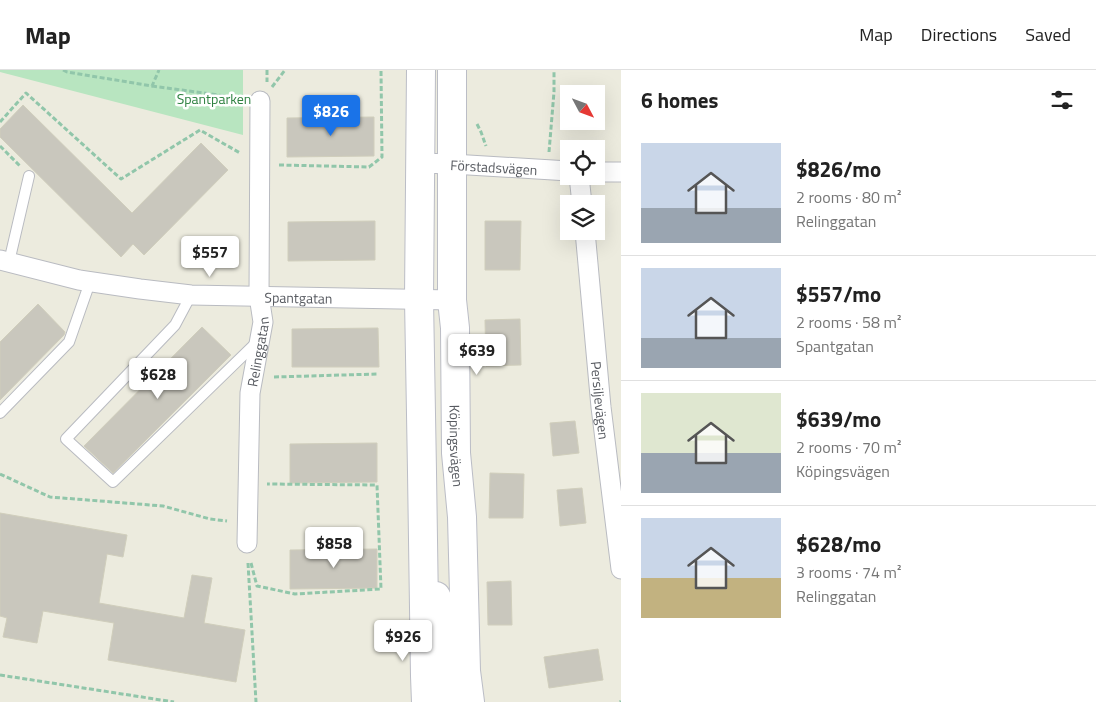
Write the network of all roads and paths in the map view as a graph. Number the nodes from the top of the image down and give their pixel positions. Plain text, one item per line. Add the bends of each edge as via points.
1 (63, 70) edge
2 (159, 70) edge
3 (381, 70) edge
4 (421, 70) edge
5 (452, 70) edge
6 (554, 70) edge
7 (152, 86) junction
8 (260, 101) joint
9 (474, 120) dead end
10 (0, 122) edge
11 (0, 146) edge
12 (549, 160) dead end
13 (419, 163) junction
14 (260, 164) junction
15 (452, 164) junction
16 (491, 166) junction
17 (560, 170) edge
18 (605, 172) edge
19 (621, 172) edge
20 (29, 176) joint
21 (586, 240) edge
22 (4, 261) edge
23 (90, 282) junction
24 (191, 295) junction
25 (259, 296) junction
26 (419, 300) junction
27 (452, 300) junction
28 (260, 338) junction
29 (377, 374) dead end
30 (253, 377) junction
31 (0, 413) edge
32 (0, 474) edge
33 (248, 484) junction
34 (247, 524) junction
35 (246, 542) junction
36 (621, 569) edge
37 (0, 675) edge
38 (447, 701) edge
39 (174, 702) edge
40 (256, 702) edge

1 - 7 path
2 - 7 path
3 - 14 path via 382,156 369,167
4 - 13 main road, Köpingsvägen
5 - 15 main road, Köpingsvägen
6 - 12 path
7 - 8 path
8 - 14 street, Relinggatan
9 - 16 path via 482,132
10 - 14 path via 26,94 121,179 200,130
11 - 20 path
13 - 15 street, Förstadsvägen
13 - 26 main road, Köpingsvägen
14 - 25 street, Relinggatan
15 - 16 street, Förstadsvägen
15 - 27 main road, Köpingsvägen
16 - 17 street, Förstadsvägen
18 - 19 street
20 - 22 lane
21 - 36 street, Persiljevägen via 601,407
22 - 23 street, Spantgatan
23 - 24 street, Spantgatan
23 - 31 lane via 69,342
24 - 25 street, Spantgatan
24 - 28 lane via 175,325 66,439 113,482
25 - 26 street, Spantgatan
25 - 28 street, Relinggatan via 263,322
26 - 27 street, Spantgatan
26 - 38 main road, Köpingsvägen via 424,676
27 - 38 main road, Köpingsvägen via 466,671
28 - 30 street, Relinggatan
29 - 30 path
30 - 33 street, Relinggatan
32 - 34 path via 50,497 163,506 210,519
33 - 34 street, Relinggatan
33 - 35 path via 377,485 381,589 295,594 257,586
34 - 35 street, Relinggatan
35 - 40 path
37 - 39 path

